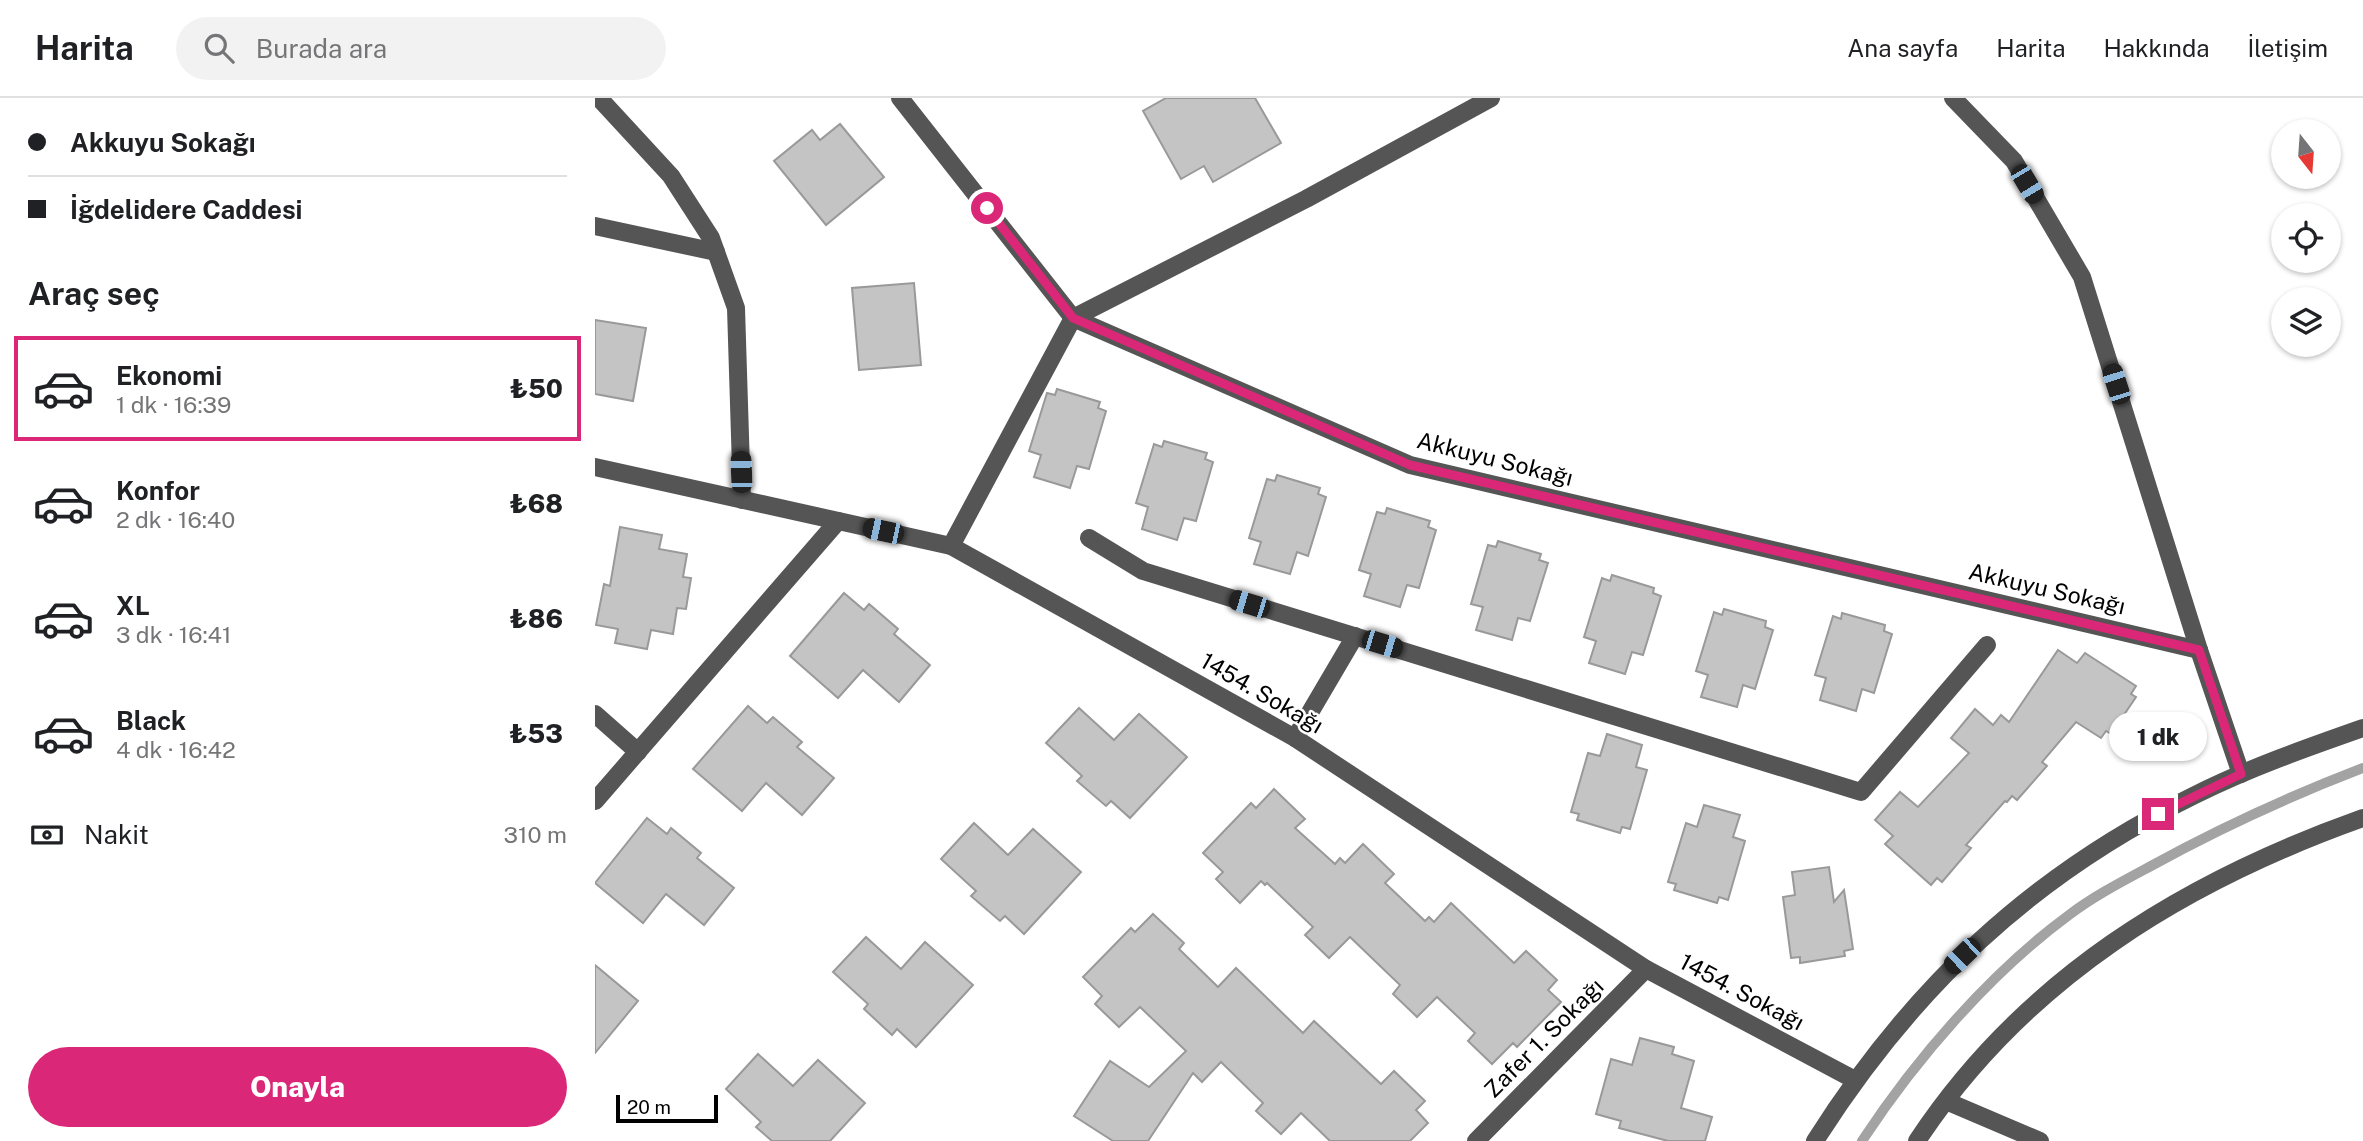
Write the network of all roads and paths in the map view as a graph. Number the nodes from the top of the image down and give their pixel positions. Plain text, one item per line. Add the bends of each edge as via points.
1 (599, 98) edge
2 (900, 98) edge
3 (1491, 98) edge
4 (1953, 98) edge
5 (595, 226) edge
6 (716, 252) junction
7 (1073, 318) junction
8 (595, 467) edge
9 (743, 500) junction
10 (838, 521) junction
11 (1089, 538) dead end
12 (951, 546) junction
13 (1356, 636) junction
14 (1987, 645) dead end
15 (2199, 650) junction
16 (595, 714) edge
17 (2363, 728) edge
18 (1295, 738) junction
19 (638, 752) junction
20 (2241, 774) junction
21 (595, 802) edge
22 (2363, 818) edge
23 (1646, 969) junction
24 (1855, 1080) junction
25 (1946, 1101) junction
26 (1476, 1141) edge
27 (1815, 1141) edge
28 (1917, 1141) edge
29 (2040, 1141) edge

1 - 6 street via 670,176
2 - 7 street, Akkuyu Sokağı
3 - 7 street
4 - 15 street via 2014,160 2083,277
5 - 6 street
6 - 9 street via 736,308
7 - 12 street
7 - 15 street, Akkuyu Sokağı via 1410,465
8 - 9 street, 1454. Sokağı
9 - 10 street, 1454. Sokağı
10 - 12 street, 1454. Sokağı
10 - 19 street
11 - 13 street via 1143,571
12 - 18 street, 1454. Sokağı
13 - 14 street via 1861,792
13 - 18 street
15 - 20 street
16 - 19 street
17 - 20 street
18 - 23 street, 1454. Sokağı
19 - 21 street
20 - 24 street via 2139,824 2036,891 1948,970
22 - 25 street via 2232,871 2132,928 2037,1002
23 - 24 street, 1454. Sokağı
23 - 26 street, Zafer 1. Sokağı
24 - 27 street
25 - 28 street
25 - 29 street

